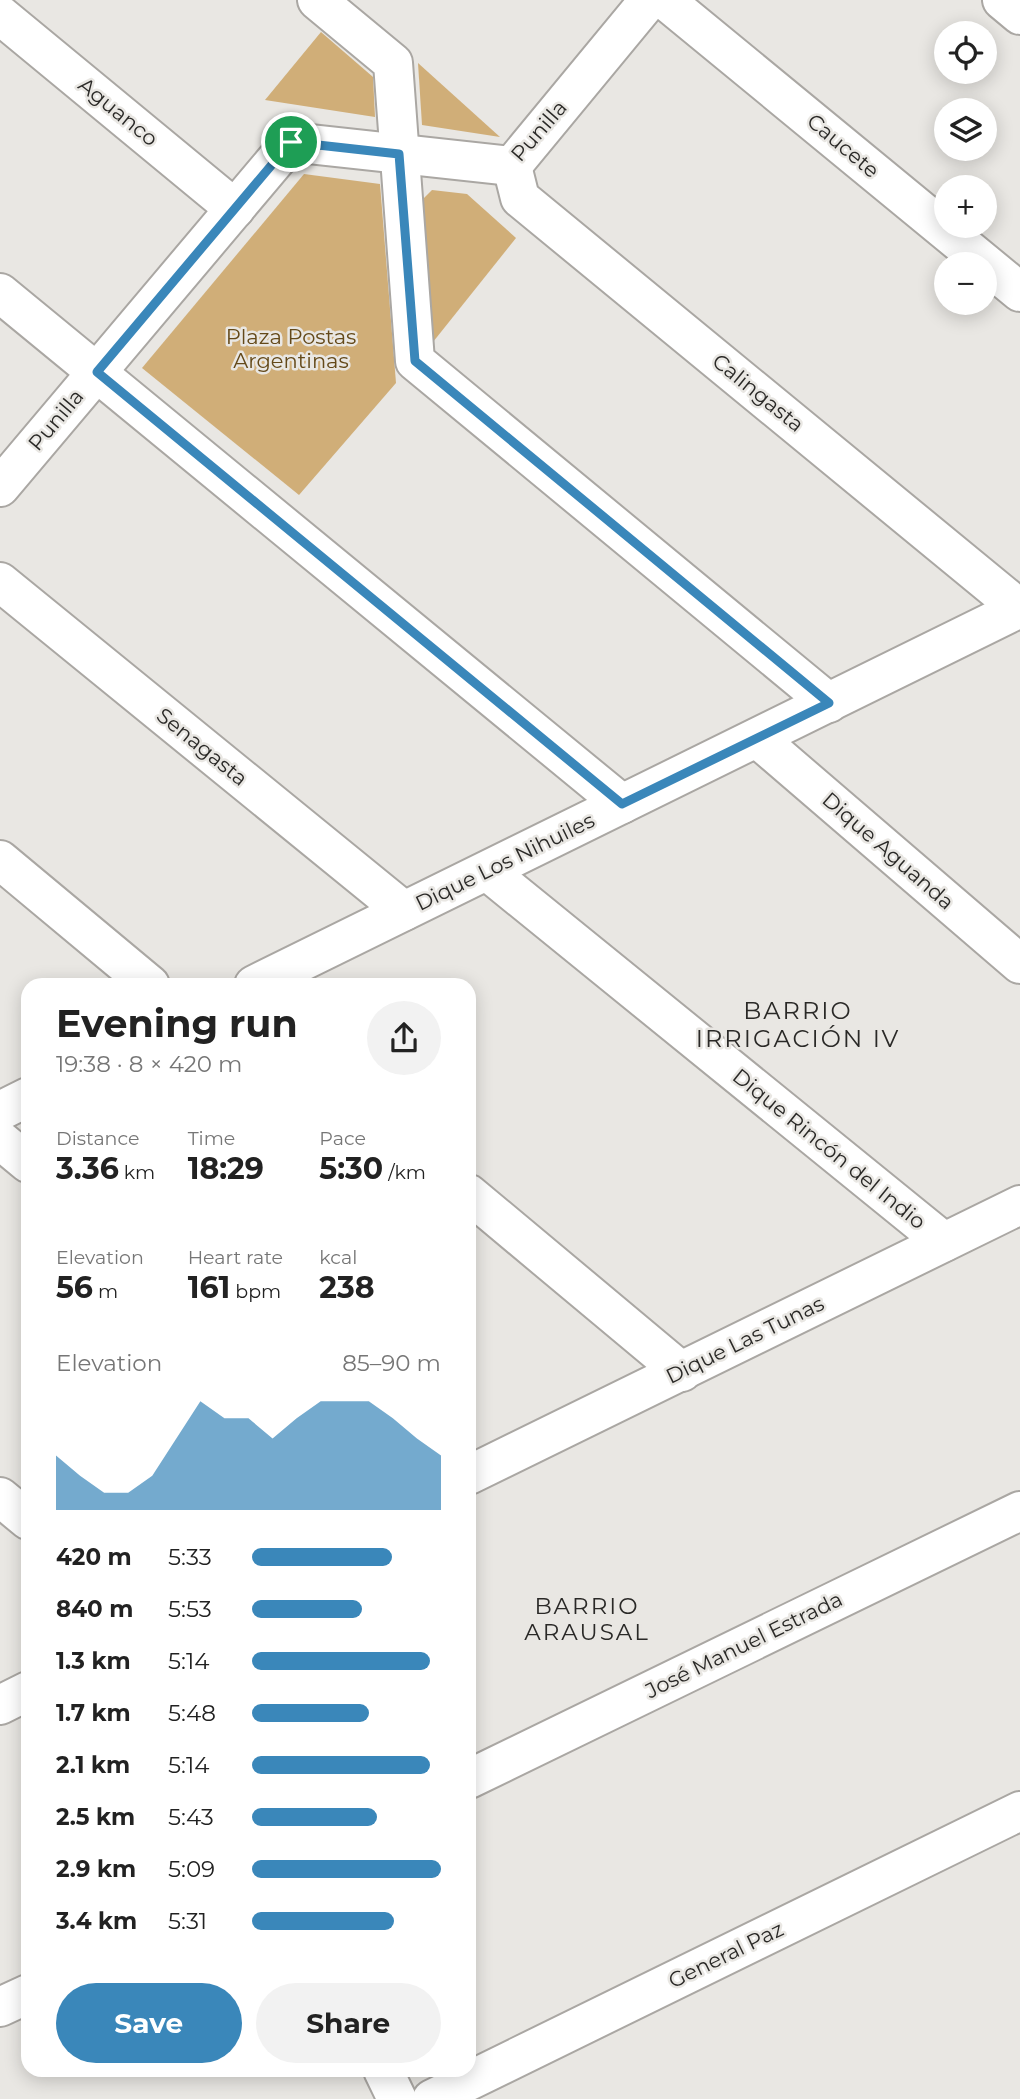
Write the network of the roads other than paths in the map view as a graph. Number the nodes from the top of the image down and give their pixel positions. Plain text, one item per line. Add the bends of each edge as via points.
1 (317, 0) edge
2 (649, 0) edge
3 (666, 0) edge
4 (1002, 0) edge
5 (0, 15) edge
6 (1020, 15) edge
7 (399, 154) junction
8 (512, 166) junction
9 (235, 209) junction
10 (1020, 292) edge
11 (0, 293) edge
12 (97, 372) junction
13 (0, 487) edge
14 (0, 582) edge
15 (1020, 609) edge
16 (829, 703) junction
17 (757, 738) junction
18 (622, 804) junction
19 (0, 860) edge
20 (487, 871) junction
21 (404, 911) junction
22 (1020, 964) edge
23 (142, 978) edge
24 (268, 978) edge
25 (21, 1100) edge
26 (0, 1111) edge
27 (0, 1140) edge
28 (21, 1157) edge
29 (476, 1200) edge
30 (1020, 1205) edge
31 (944, 1242) junction
32 (682, 1372) junction
33 (476, 1472) edge
34 (0, 1497) edge
35 (1020, 1511) edge
36 (21, 1514) edge
37 (21, 1694) edge
38 (0, 1705) edge
39 (476, 1776) edge
40 (1020, 1811) edge
41 (21, 1997) edge
42 (0, 2007) edge
43 (386, 2077) edge
44 (397, 2099) edge
45 (432, 2099) edge

1 - 7 street via 393,63
2 - 8 street, Punilla
3 - 10 street, Caucete
4 - 6 street
5 - 9 street, Aguanco
7 - 8 street, Punilla
7 - 9 street, Punilla via 291,142
7 - 16 street via 415,361
8 - 15 street, Calingasta via 520,198
9 - 12 street, Punilla
11 - 12 street
12 - 13 street, Punilla
12 - 18 street
14 - 21 street, Senagasta
15 - 16 street, Dique Los Nihuiles
16 - 17 street, Dique Los Nihuiles
17 - 18 street, Dique Los Nihuiles
17 - 22 street, Dique Aguanda
18 - 20 street, Dique Los Nihuiles
19 - 23 street
20 - 21 street, Dique Los Nihuiles
20 - 31 street, Dique Rincón del Indio
21 - 24 street, Dique Los Nihuiles
25 - 26 street
27 - 28 street
29 - 32 street
30 - 31 street, Dique Las Tunas
31 - 32 street, Dique Las Tunas
32 - 33 street, Dique Las Tunas
34 - 36 street
35 - 39 street, José Manuel Estrada
37 - 38 street
40 - 45 street, General Paz
41 - 42 street
43 - 44 street

